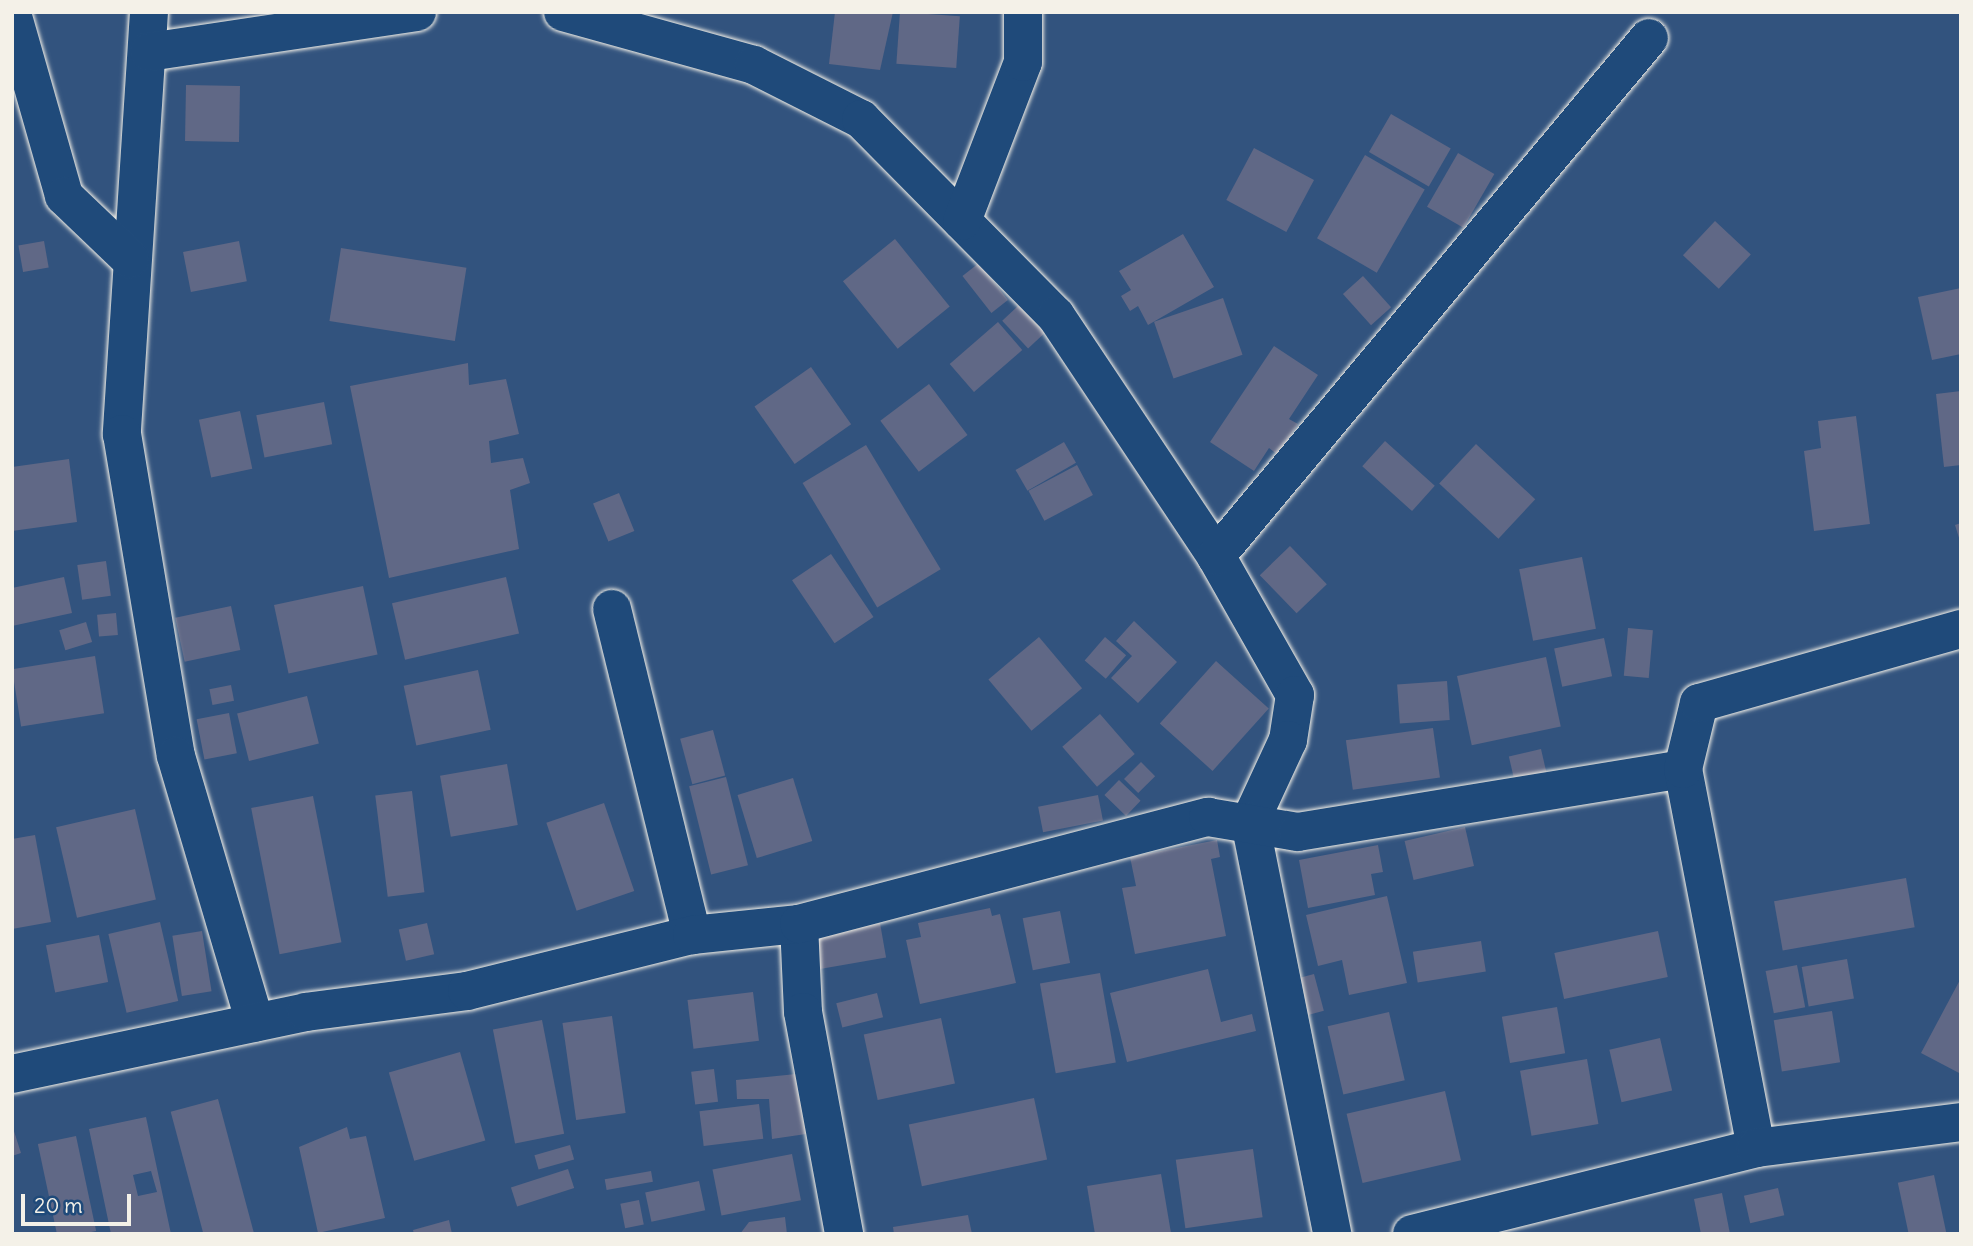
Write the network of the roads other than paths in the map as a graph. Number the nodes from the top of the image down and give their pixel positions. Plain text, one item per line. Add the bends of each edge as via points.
1 (149, 12) edge
2 (417, 12) edge
3 (563, 12) edge
4 (1023, 12) edge
5 (12, 13) edge
6 (1649, 38) dead end
7 (149, 52) junction
8 (962, 221) junction
9 (130, 259) junction
10 (1216, 556) junction
11 (612, 608) dead end
12 (1961, 629) edge
13 (1683, 769) junction
14 (1250, 822) junction
15 (799, 923) junction
16 (692, 935) junction
17 (255, 1023) junction
18 (12, 1074) edge
19 (1961, 1122) edge
20 (1756, 1148) junction
21 (844, 1234) edge
22 (1332, 1234) edge
23 (1412, 1234) edge

1 - 7 street
2 - 7 street
3 - 8 street via 754,65 861,119
4 - 8 street via 1023,62
5 - 9 street via 64,197
6 - 10 street
7 - 9 street
8 - 10 street via 1056,316
9 - 17 street via 122,434 151,630 176,756
10 - 14 street via 1294,695 1288,740
11 - 16 street
12 - 13 street via 1699,703
13 - 14 street via 1298,832
13 - 20 street
14 - 15 street via 1208,817
14 - 22 street
15 - 16 street
15 - 21 street via 803,1012
16 - 17 street via 467,991
17 - 18 street
19 - 20 street
20 - 23 street

